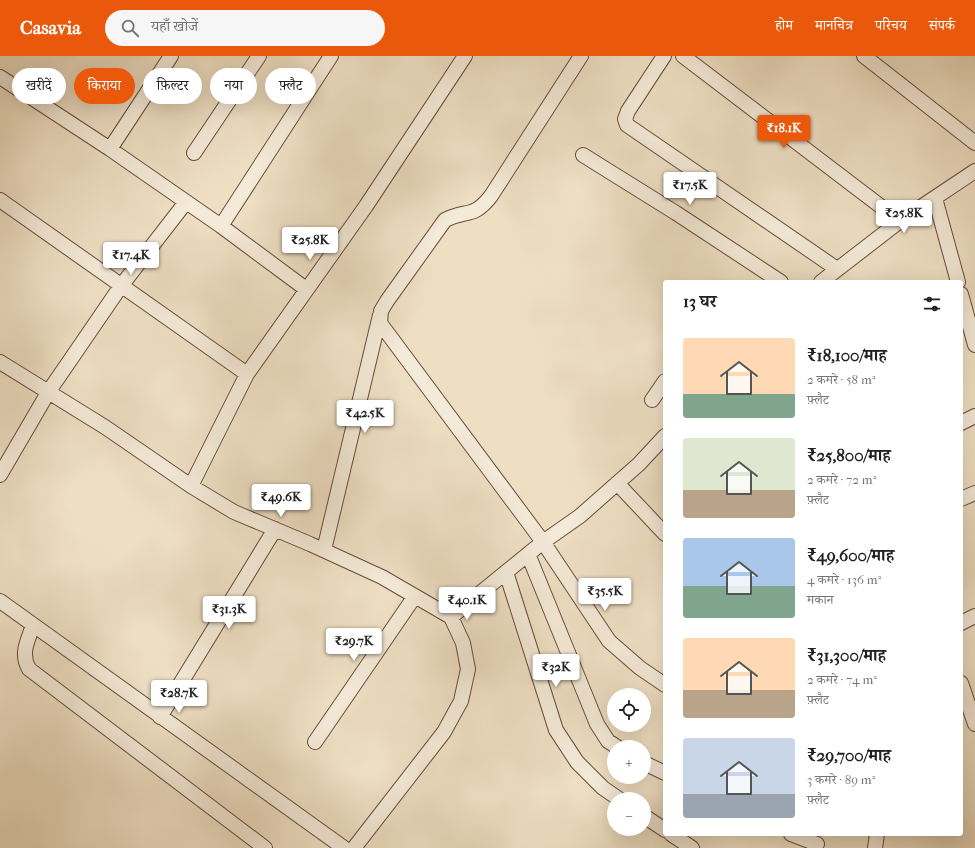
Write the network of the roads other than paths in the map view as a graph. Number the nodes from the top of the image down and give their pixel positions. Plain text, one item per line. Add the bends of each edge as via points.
1 (172, 56) edge
2 (259, 56) edge
3 (331, 56) edge
4 (464, 56) edge
5 (582, 56) edge
6 (664, 56) edge
7 (683, 56) edge
8 (864, 56) edge
9 (0, 77) edge
10 (975, 144) edge
11 (110, 148) junction
12 (194, 153) dead end
13 (583, 155) dead end
14 (975, 171) edge
15 (935, 198) junction
16 (0, 200) edge
17 (186, 202) junction
18 (900, 220) junction
19 (221, 226) junction
20 (837, 269) junction
21 (778, 280) edge
22 (823, 280) edge
23 (957, 280) edge
24 (121, 286) junction
25 (306, 289) junction
26 (963, 301) edge
27 (381, 312) junction
28 (975, 346) edge
29 (0, 362) edge
30 (247, 374) junction
31 (663, 384) edge
32 (49, 391) junction
33 (652, 400) dead end
34 (975, 416) edge
35 (963, 422) edge
36 (663, 438) edge
37 (0, 475) edge
38 (616, 483) junction
39 (191, 486) junction
40 (975, 493) edge
41 (963, 498) edge
42 (275, 529) junction
43 (663, 532) edge
44 (543, 542) junction
45 (324, 550) junction
46 (528, 554) junction
47 (506, 572) junction
48 (415, 596) junction
49 (0, 601) edge
50 (450, 616) junction
51 (975, 616) edge
52 (963, 622) edge
53 (33, 625) junction
54 (663, 684) edge
55 (963, 689) edge
56 (160, 716) junction
57 (975, 724) edge
58 (607, 740) edge
59 (315, 742) dead end
60 (651, 766) edge
61 (663, 772) edge
62 (609, 792) edge
63 (651, 821) edge
64 (663, 829) edge
65 (798, 836) edge
66 (877, 836) edge
67 (817, 842) edge
68 (265, 848) edge
69 (344, 848) edge
70 (354, 848) edge
71 (875, 848) edge

1 - 11 street
2 - 12 street
3 - 19 street
4 - 25 street via 366,206
5 - 27 street via 482,208 445,220
6 - 20 street via 628,111 625,118 627,125
7 - 18 street
8 - 10 street
9 - 11 street
11 - 17 street
13 - 21 street
14 - 15 street
15 - 18 street
15 - 23 street
16 - 24 street
17 - 19 street
17 - 24 street
18 - 20 street
19 - 25 street
20 - 22 street
24 - 30 street
24 - 32 street
25 - 30 street
26 - 28 street
27 - 44 street via 380,323
27 - 45 street
29 - 32 street
30 - 39 street
31 - 33 street
32 - 37 street
32 - 39 street
34 - 35 street
36 - 38 street via 639,464
38 - 43 street
38 - 44 street via 580,516
39 - 42 street via 234,512
40 - 41 street
42 - 45 street
42 - 56 street
44 - 46 street
44 - 54 street via 609,641
45 - 48 street via 382,577
46 - 47 street
46 - 58 street via 598,724
47 - 50 street
47 - 62 street via 556,730 577,762
48 - 50 street
48 - 59 street
49 - 53 street
50 - 70 street via 463,643 468,668 461,701 444,732
51 - 52 street
53 - 56 street
53 - 68 street via 24,660 29,669
55 - 57 street
56 - 69 street
60 - 61 street
63 - 64 street
65 - 67 street
66 - 71 street

